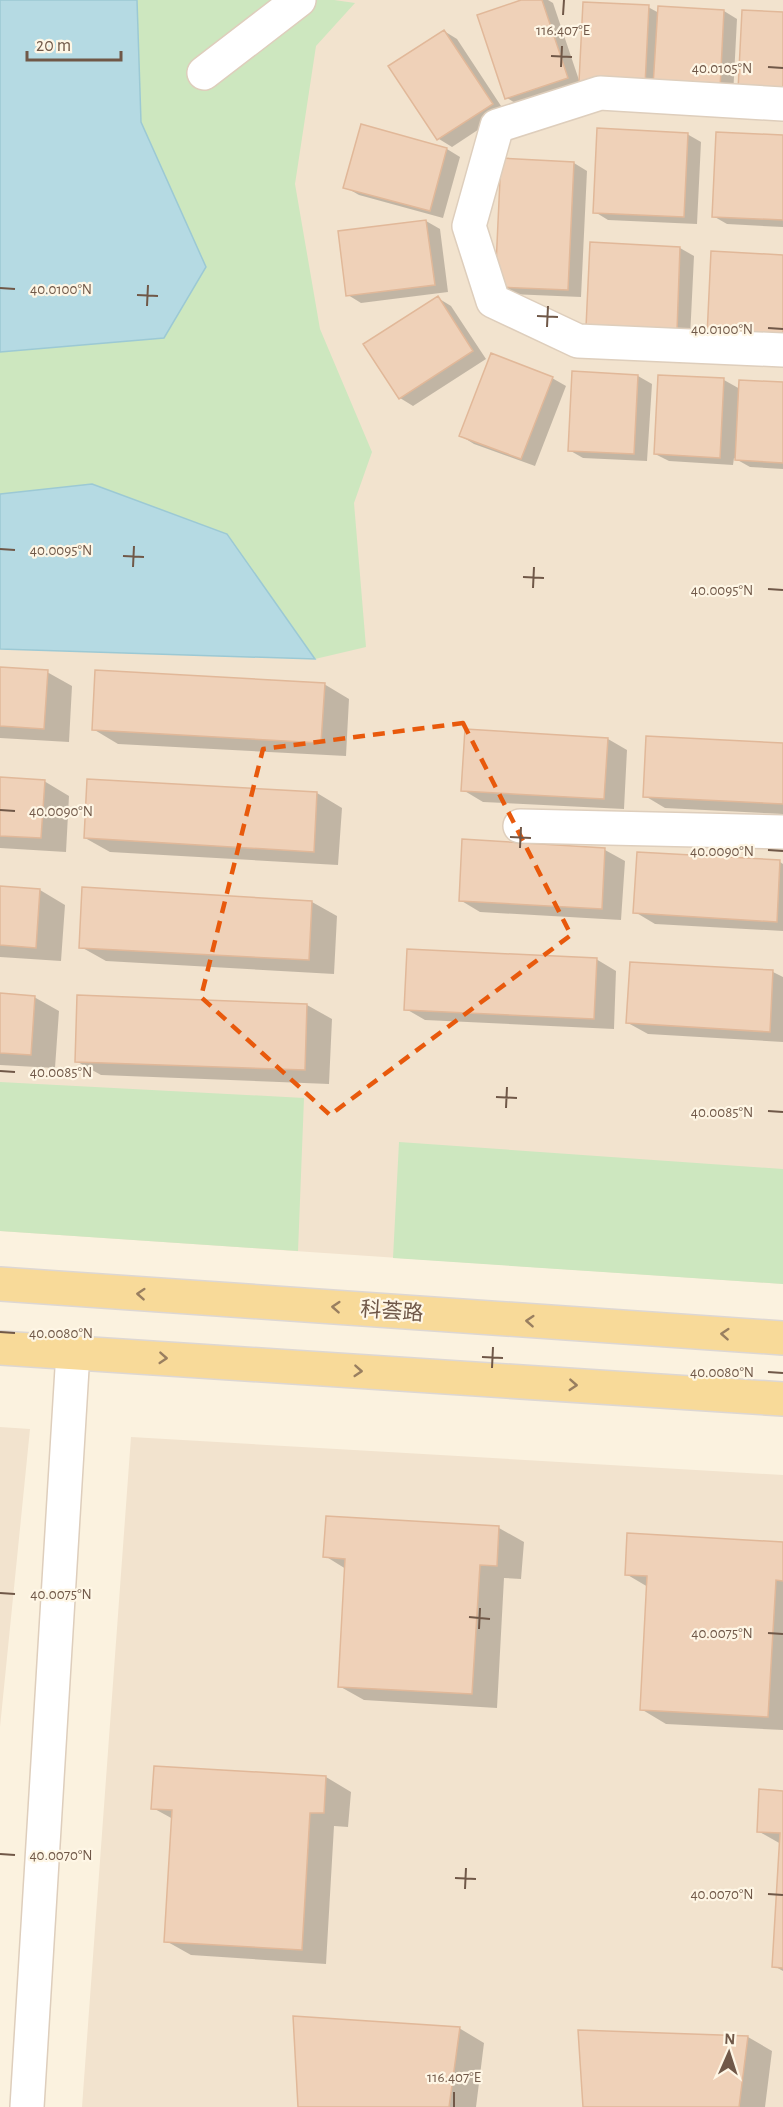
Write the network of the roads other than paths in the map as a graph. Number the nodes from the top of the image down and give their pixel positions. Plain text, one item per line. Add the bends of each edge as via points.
1 (299, 0) edge
2 (204, 73) dead end
3 (783, 104) edge
4 (783, 350) edge
5 (519, 826) dead end
6 (783, 832) edge
7 (0, 1284) edge
8 (783, 1338) edge
9 (0, 1348) edge
10 (73, 1352) junction
11 (783, 1398) edge
12 (27, 2107) edge

1 - 2 street
3 - 4 street via 600,93 497,126 469,226 493,301 578,341
5 - 6 street
8 -> 7 main road, 科荟路
9 - 10 main road
10 -> 11 main road
10 - 12 street

